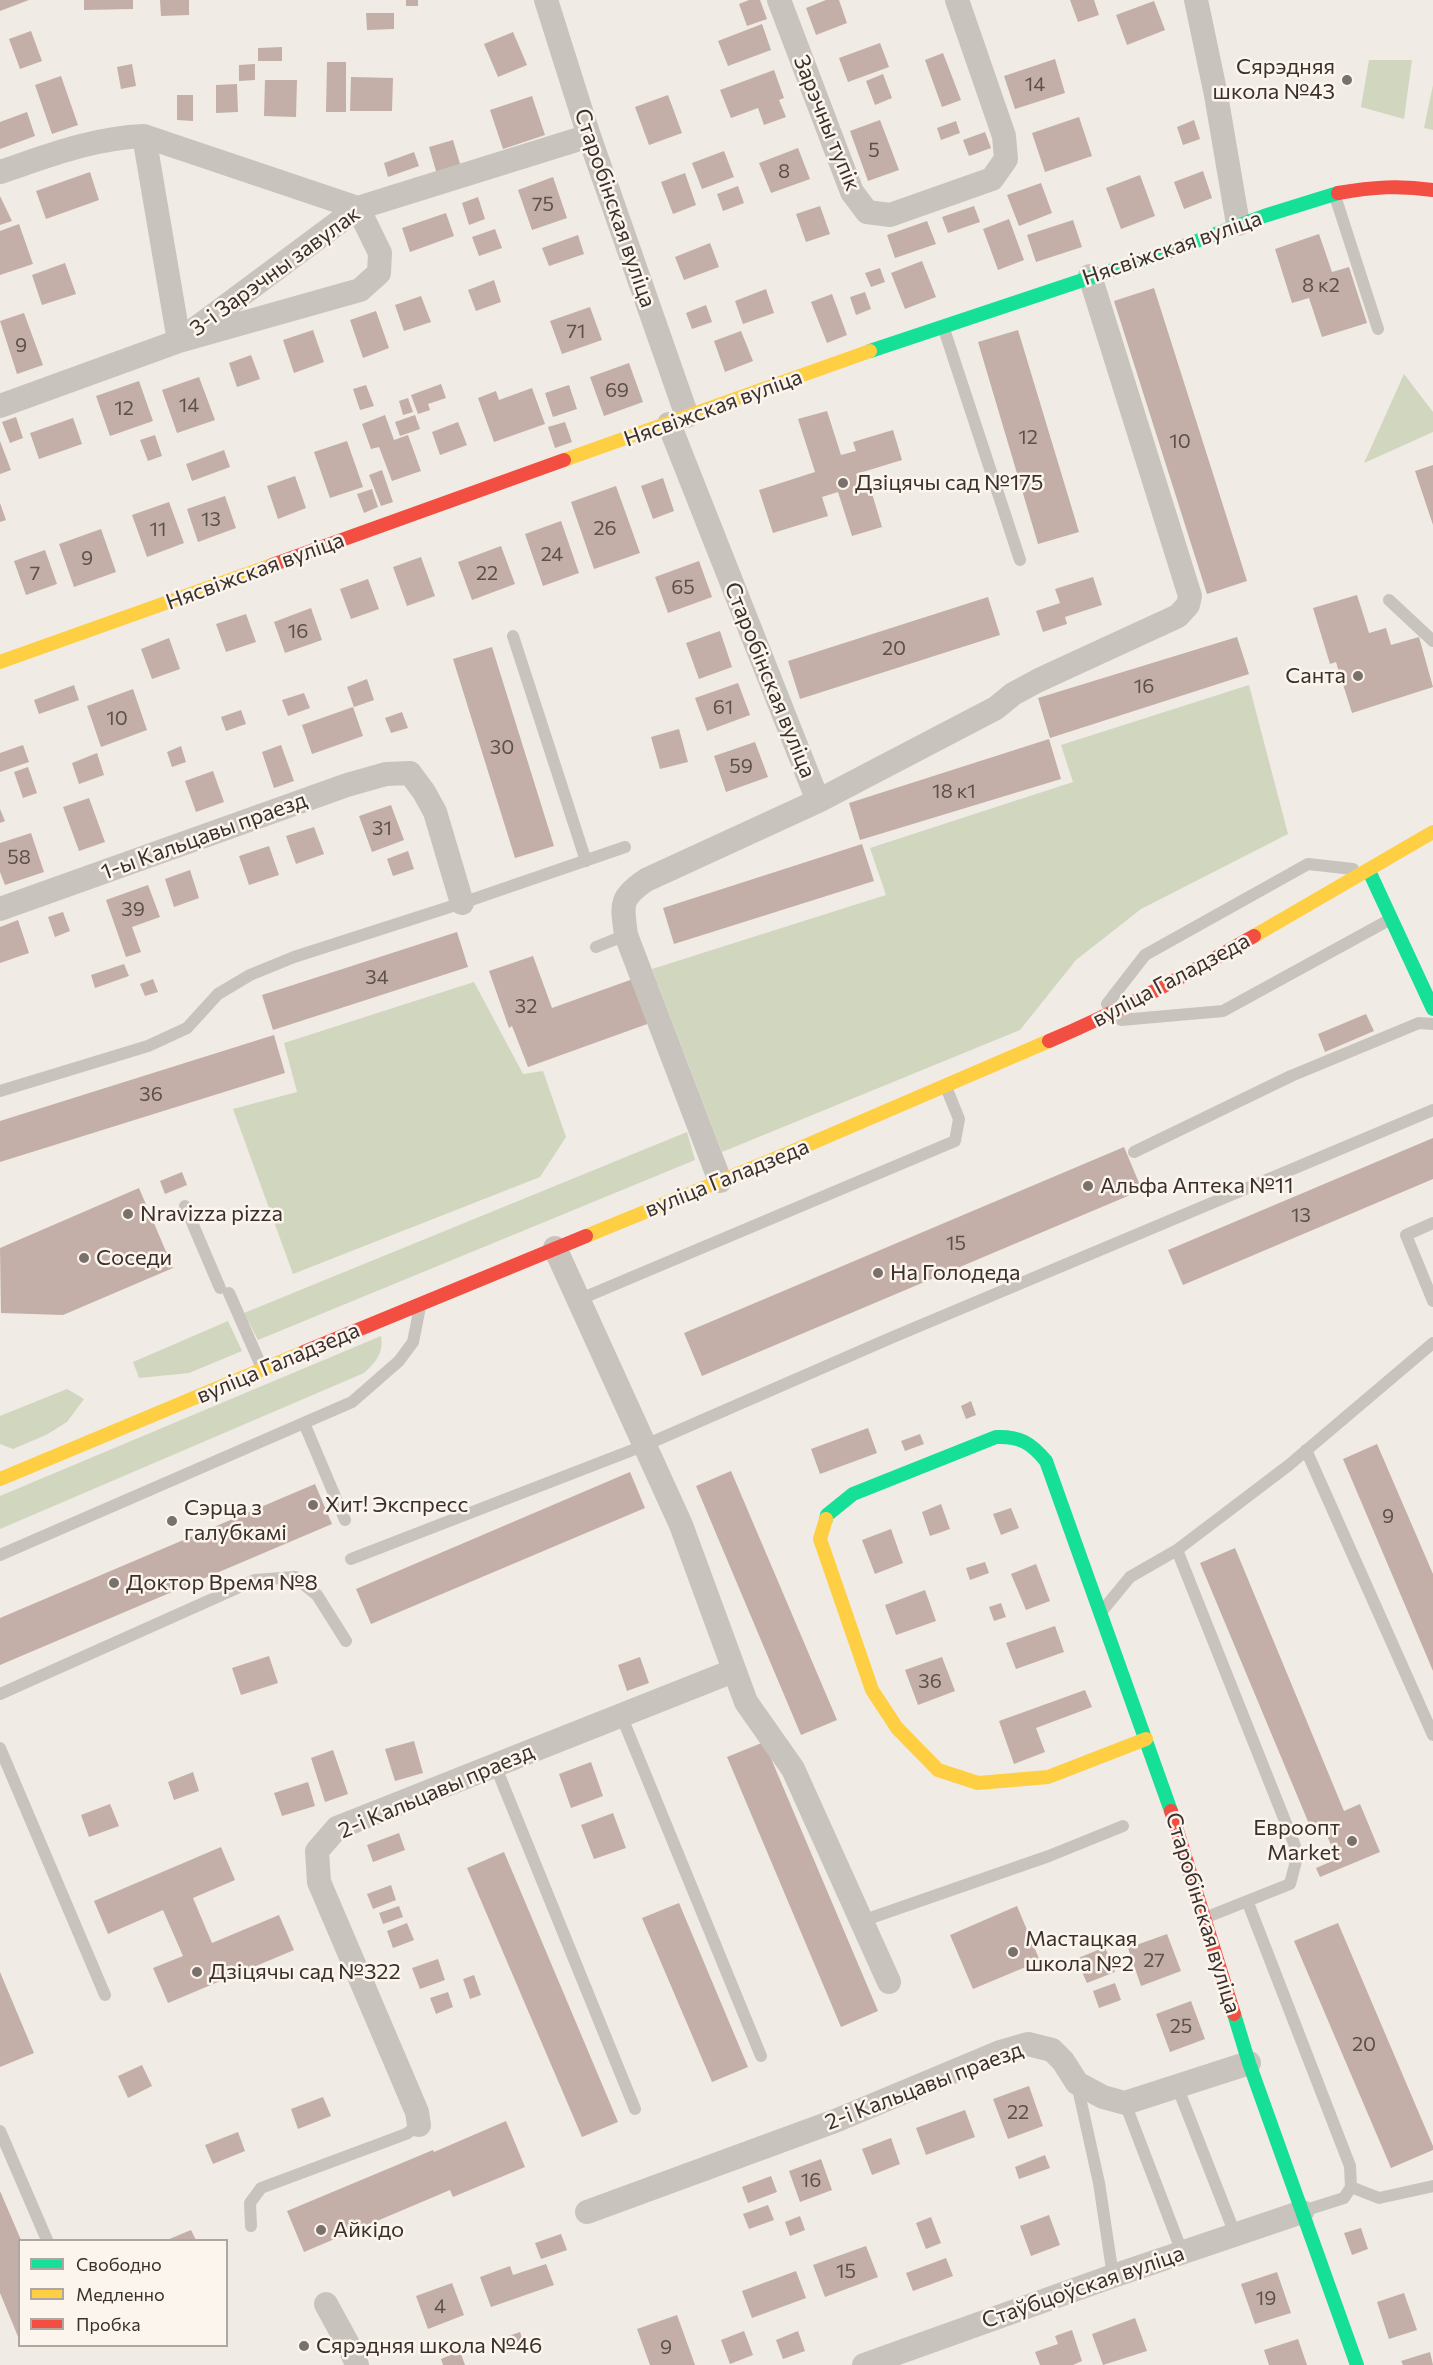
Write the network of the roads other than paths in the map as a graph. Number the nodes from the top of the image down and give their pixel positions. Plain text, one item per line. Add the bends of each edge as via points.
1 (546, 0) edge
2 (779, 0) edge
3 (957, 0) edge
4 (1196, 0) edge
5 (144, 136) junction
6 (589, 136) junction
7 (0, 172) edge
8 (1433, 190) edge
9 (1334, 194) junction
10 (358, 208) junction
11 (1238, 224) junction
12 (1090, 276) junction
13 (943, 325) junction
14 (1378, 329) dead end
15 (179, 341) junction
16 (0, 406) edge
17 (678, 420) junction
18 (1020, 560) dead end
19 (1389, 600) dead end
20 (513, 636) dead end
21 (1433, 641) edge
22 (0, 662) edge
23 (818, 801) junction
24 (1433, 832) edge
25 (625, 847) dead end
26 (586, 861) junction
27 (1369, 871) junction
28 (462, 903) junction
29 (0, 909) edge
30 (1392, 919) junction
31 (626, 935) junction
32 (596, 947) dead end
33 (1433, 1009) edge
34 (1093, 1022) junction
35 (1433, 1024) edge
36 (946, 1087) junction
37 (0, 1091) edge
38 (1433, 1110) edge
39 (1134, 1152) dead end
40 (720, 1181) junction
41 (185, 1206) dead end
42 (1433, 1223) edge
43 (555, 1248) junction
44 (578, 1300) junction
45 (1433, 1301) edge
46 (421, 1303) junction
47 (1433, 1343) edge
48 (262, 1369) junction
49 (304, 1423) junction
50 (644, 1446) junction
51 (1306, 1450) junction
52 (0, 1479) edge
53 (345, 1520) dead end
54 (1178, 1550) junction
55 (0, 1555) edge
56 (351, 1560) dead end
57 (1099, 1614) junction
58 (346, 1641) dead end
59 (734, 1671) junction
60 (0, 1694) edge
61 (621, 1715) junction
62 (1433, 1735) edge
63 (1146, 1739) junction
64 (0, 1748) edge
65 (495, 1765) junction
66 (1123, 1826) dead end
67 (1248, 1903) junction
68 (1206, 1918) junction
69 (862, 1921) junction
70 (889, 1982) dead end
71 (105, 1995) dead end
72 (760, 2056) dead end
73 (1249, 2063) junction
74 (1077, 2083) junction
75 (1177, 2086) junction
76 (1125, 2103) junction
77 (635, 2109) dead end
78 (418, 2125) joint
79 (0, 2131) edge
80 (1350, 2187) junction
81 (1433, 2187) edge
82 (586, 2212) dead end
83 (1302, 2212) junction
84 (252, 2226) dead end
85 (1235, 2234) junction
86 (45, 2239) edge
87 (1182, 2252) junction
88 (1113, 2276) junction
89 (326, 2304) dead end
90 (357, 2365) edge
91 (864, 2365) edge
92 (1357, 2365) edge

1 - 6 street, Старобінская вуліца
2 - 3 street, Зарэчны тупік via 852,192 867,212 890,215 992,178 1006,159 1004,136
4 - 11 street
5 - 7 street via 90,142
5 - 10 street
5 - 15 street
6 - 10 street, 3-і Зарэчны завулак
6 - 17 street, Старобінская вуліца
8 - 9 street, Нясвіжская вуліца via 1383,186
9 - 11 street, Нясвіжская вуліца
9 - 14 lane
10 - 15 street, 3-і Зарэчны завулак
10 - 15 street via 380,252 379,273 360,290
11 - 12 street, Нясвіжская вуліца
12 - 13 street, Нясвіжская вуліца
12 - 23 street via 1190,596 1188,605 1178,616 1039,680 996,708
13 - 17 street, Нясвіжская вуліца
13 - 18 lane
15 - 16 street, 3-і Зарэчны завулак
17 - 22 street, Нясвіжская вуліца
17 - 23 street, Старобінская вуліца
19 - 21 lane
20 - 26 lane
23 - 31 street via 646,880 627,893 622,910
24 - 27 street, вуліца Галадзеда
25 - 26 lane
26 - 28 lane
27 - 30 street
27 - 34 street, вуліца Галадзеда via 1191,973
27 - 34 lane via 1308,864 1145,955
28 - 29 street, 1-ы Кальцавы праезд via 435,812 410,773 386,774 347,785
28 - 37 lane via 250,975 218,994 187,1028 148,1046
30 - 33 street
30 - 34 lane via 1224,1011
31 - 32 lane
31 - 40 street
34 - 36 street, вуліца Галадзеда
35 - 39 lane via 1419,1023 1291,1076
36 - 40 street, вуліца Галадзеда
36 - 44 lane via 959,1119 955,1141
38 - 50 lane via 882,1341
40 - 43 street, вуліца Галадзеда
41 - 48 lane
42 - 45 lane via 1406,1235
43 - 44 street
43 - 46 street, вуліца Галадзеда
44 - 50 street
46 - 48 street, вуліца Галадзеда
46 - 49 lane via 413,1342 399,1361 352,1402
47 - 51 lane
48 - 52 street, вуліца Галадзеда
49 - 53 lane
49 - 55 lane
50 - 56 lane
50 - 59 street via 681,1525
51 - 54 lane
51 - 62 lane
54 - 57 lane via 1130,1577
54 - 67 lane via 1295,1846 1290,1884
57 - 63 street, Старобінская вуліца
57 - 63 street, Старобінская вуліца via 1046,1461 1029,1442 1014,1435 996,1437 853,1494 827,1515 820,1539 872,1690 897,1728 938,1770 978,1783 1047,1777
58 - 60 lane via 317,1594 295,1577 255,1580
59 - 61 street, 2-і Кальцавы праезд
59 - 69 street via 746,1702 793,1769
61 - 65 street, 2-і Кальцавы праезд
61 - 72 lane
63 - 68 street, Старобінская вуліца
64 - 71 lane
65 - 77 lane
65 - 78 street, 2-і Кальцавы праезд via 337,1828 317,1851 319,1882 417,2112
66 - 69 lane
67 - 68 lane
67 - 80 lane via 1350,2166
68 - 73 street, Старобінская вуліца
69 - 70 street
73 - 75 street
73 - 83 street, Старобінская вуліца
74 - 76 street, 2-і Кальцавы праезд
74 - 82 street, 2-і Кальцавы праезд via 1052,2050 1028,2044 835,2121
74 - 88 lane via 1099,2183
75 - 76 street
75 - 85 lane
76 - 87 lane
78 - 84 lane via 406,2134 261,2188 250,2203
79 - 86 lane
80 - 81 lane via 1379,2198
80 - 83 lane via 1344,2198
83 - 85 street, Стаўбцоўская вуліца
83 - 92 street, Старобінская вуліца
85 - 87 street, Стаўбцоўская вуліца
87 - 88 street, Стаўбцоўская вуліца
88 - 91 street, Стаўбцоўская вуліца
89 - 90 street

